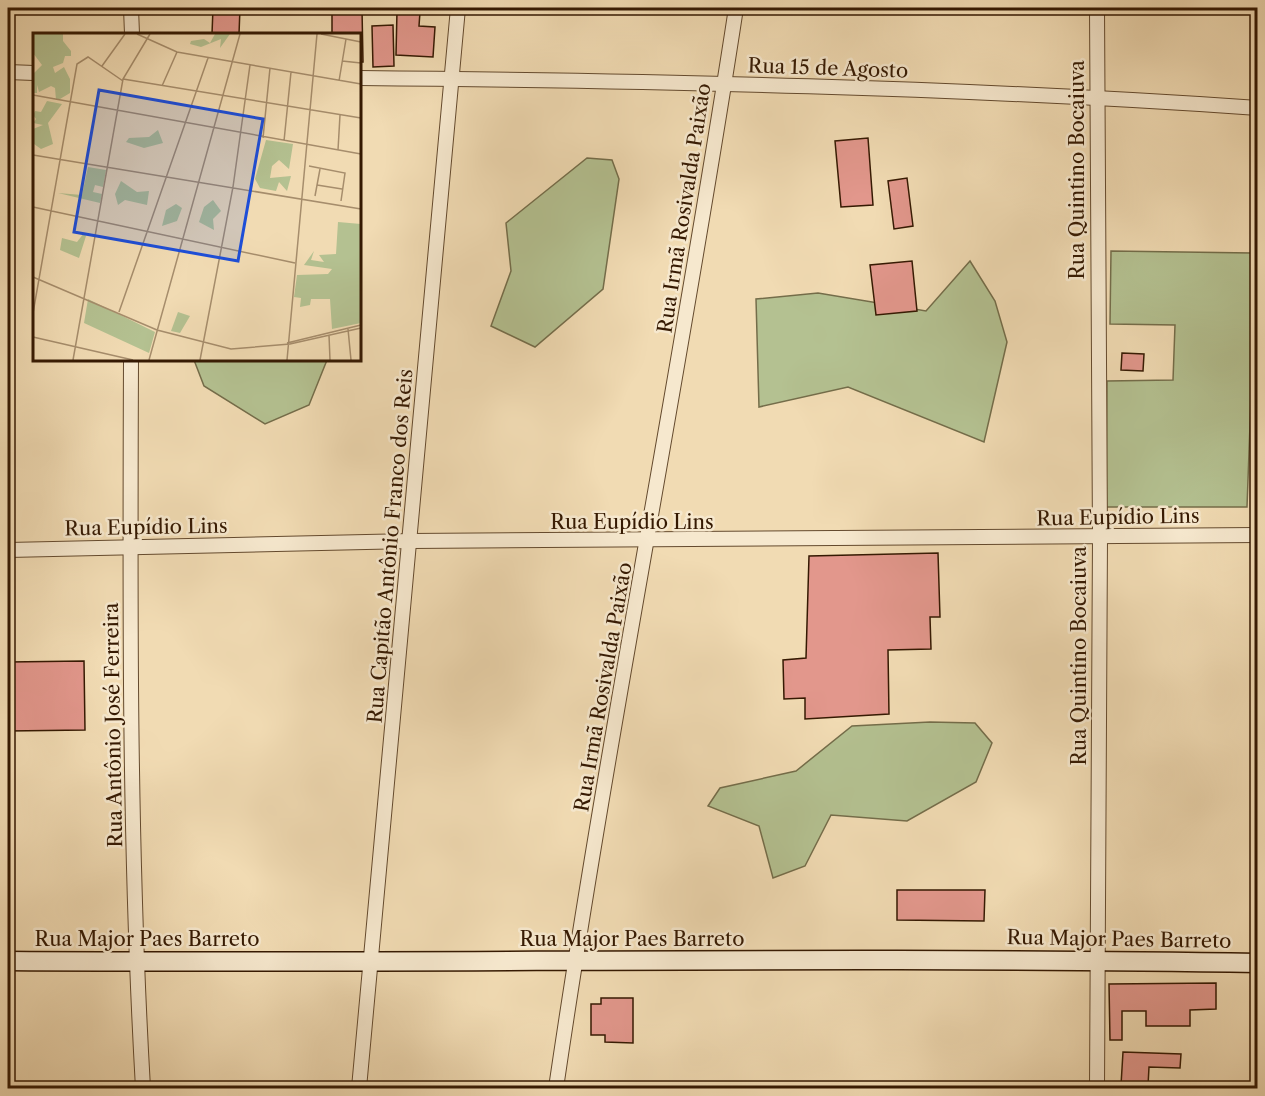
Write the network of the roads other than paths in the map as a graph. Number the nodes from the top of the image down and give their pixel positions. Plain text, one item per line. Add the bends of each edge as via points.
1 (131, 8) edge
2 (458, 8) edge
3 (736, 8) edge
4 (1097, 8) edge
5 (132, 33) edge
6 (8, 72) edge
7 (33, 73) edge
8 (362, 78) edge
9 (452, 79) junction
10 (724, 85) junction
11 (1096, 97) junction
12 (1257, 108) edge
13 (131, 362) edge
14 (1257, 535) edge
15 (1100, 537) junction
16 (411, 541) junction
17 (648, 541) junction
18 (130, 546) junction
19 (8, 550) edge
20 (1097, 960) junction
21 (8, 961) edge
22 (136, 962) junction
23 (575, 962) junction
24 (369, 963) junction
25 (1257, 963) edge
26 (142, 1089) edge
27 (359, 1089) edge
28 (556, 1089) edge
29 (1097, 1089) edge

1 - 5 street
2 - 9 street, Rua Capitão Antônio Franco dos Reis
3 - 10 street, Rua Irmã Rosivalda Paixão
4 - 11 street, Rua Quintino Bocaiuva
6 - 7 street
8 - 9 street, Rua 15 de Agosto
9 - 10 street, Rua 15 de Agosto
9 - 16 street, Rua Capitão Antônio Franco dos Reis
10 - 11 street, Rua 15 de Agosto
10 - 17 street, Rua Irmã Rosivalda Paixão
11 - 12 street, Rua 15 de Agosto
11 - 15 street, Rua Quintino Bocaiuva
13 - 18 street, Rua Antônio José Ferreira
14 - 15 street, Rua Eupídio Lins
15 - 17 street, Rua Eupídio Lins
15 - 20 street, Rua Quintino Bocaiuva
16 - 17 street, Rua Eupídio Lins
16 - 18 street, Rua Eupídio Lins
16 - 24 street, Rua Capitão Antônio Franco dos Reis
17 - 23 street, Rua Irmã Rosivalda Paixão
18 - 19 street, Rua Eupídio Lins
18 - 22 street, Rua Antônio José Ferreira
20 - 23 street, Rua Major Paes Barreto
20 - 25 street, Rua Major Paes Barreto
20 - 29 street, Rua Quintino Bocaiuva
21 - 22 street, Rua Major Paes Barreto
22 - 24 street, Rua Major Paes Barreto
22 - 26 street, Rua Antônio José Ferreira
23 - 24 street, Rua Major Paes Barreto
23 - 28 street, Rua Irmã Rosivalda Paixão
24 - 27 street, Rua Capitão Antônio Franco dos Reis

